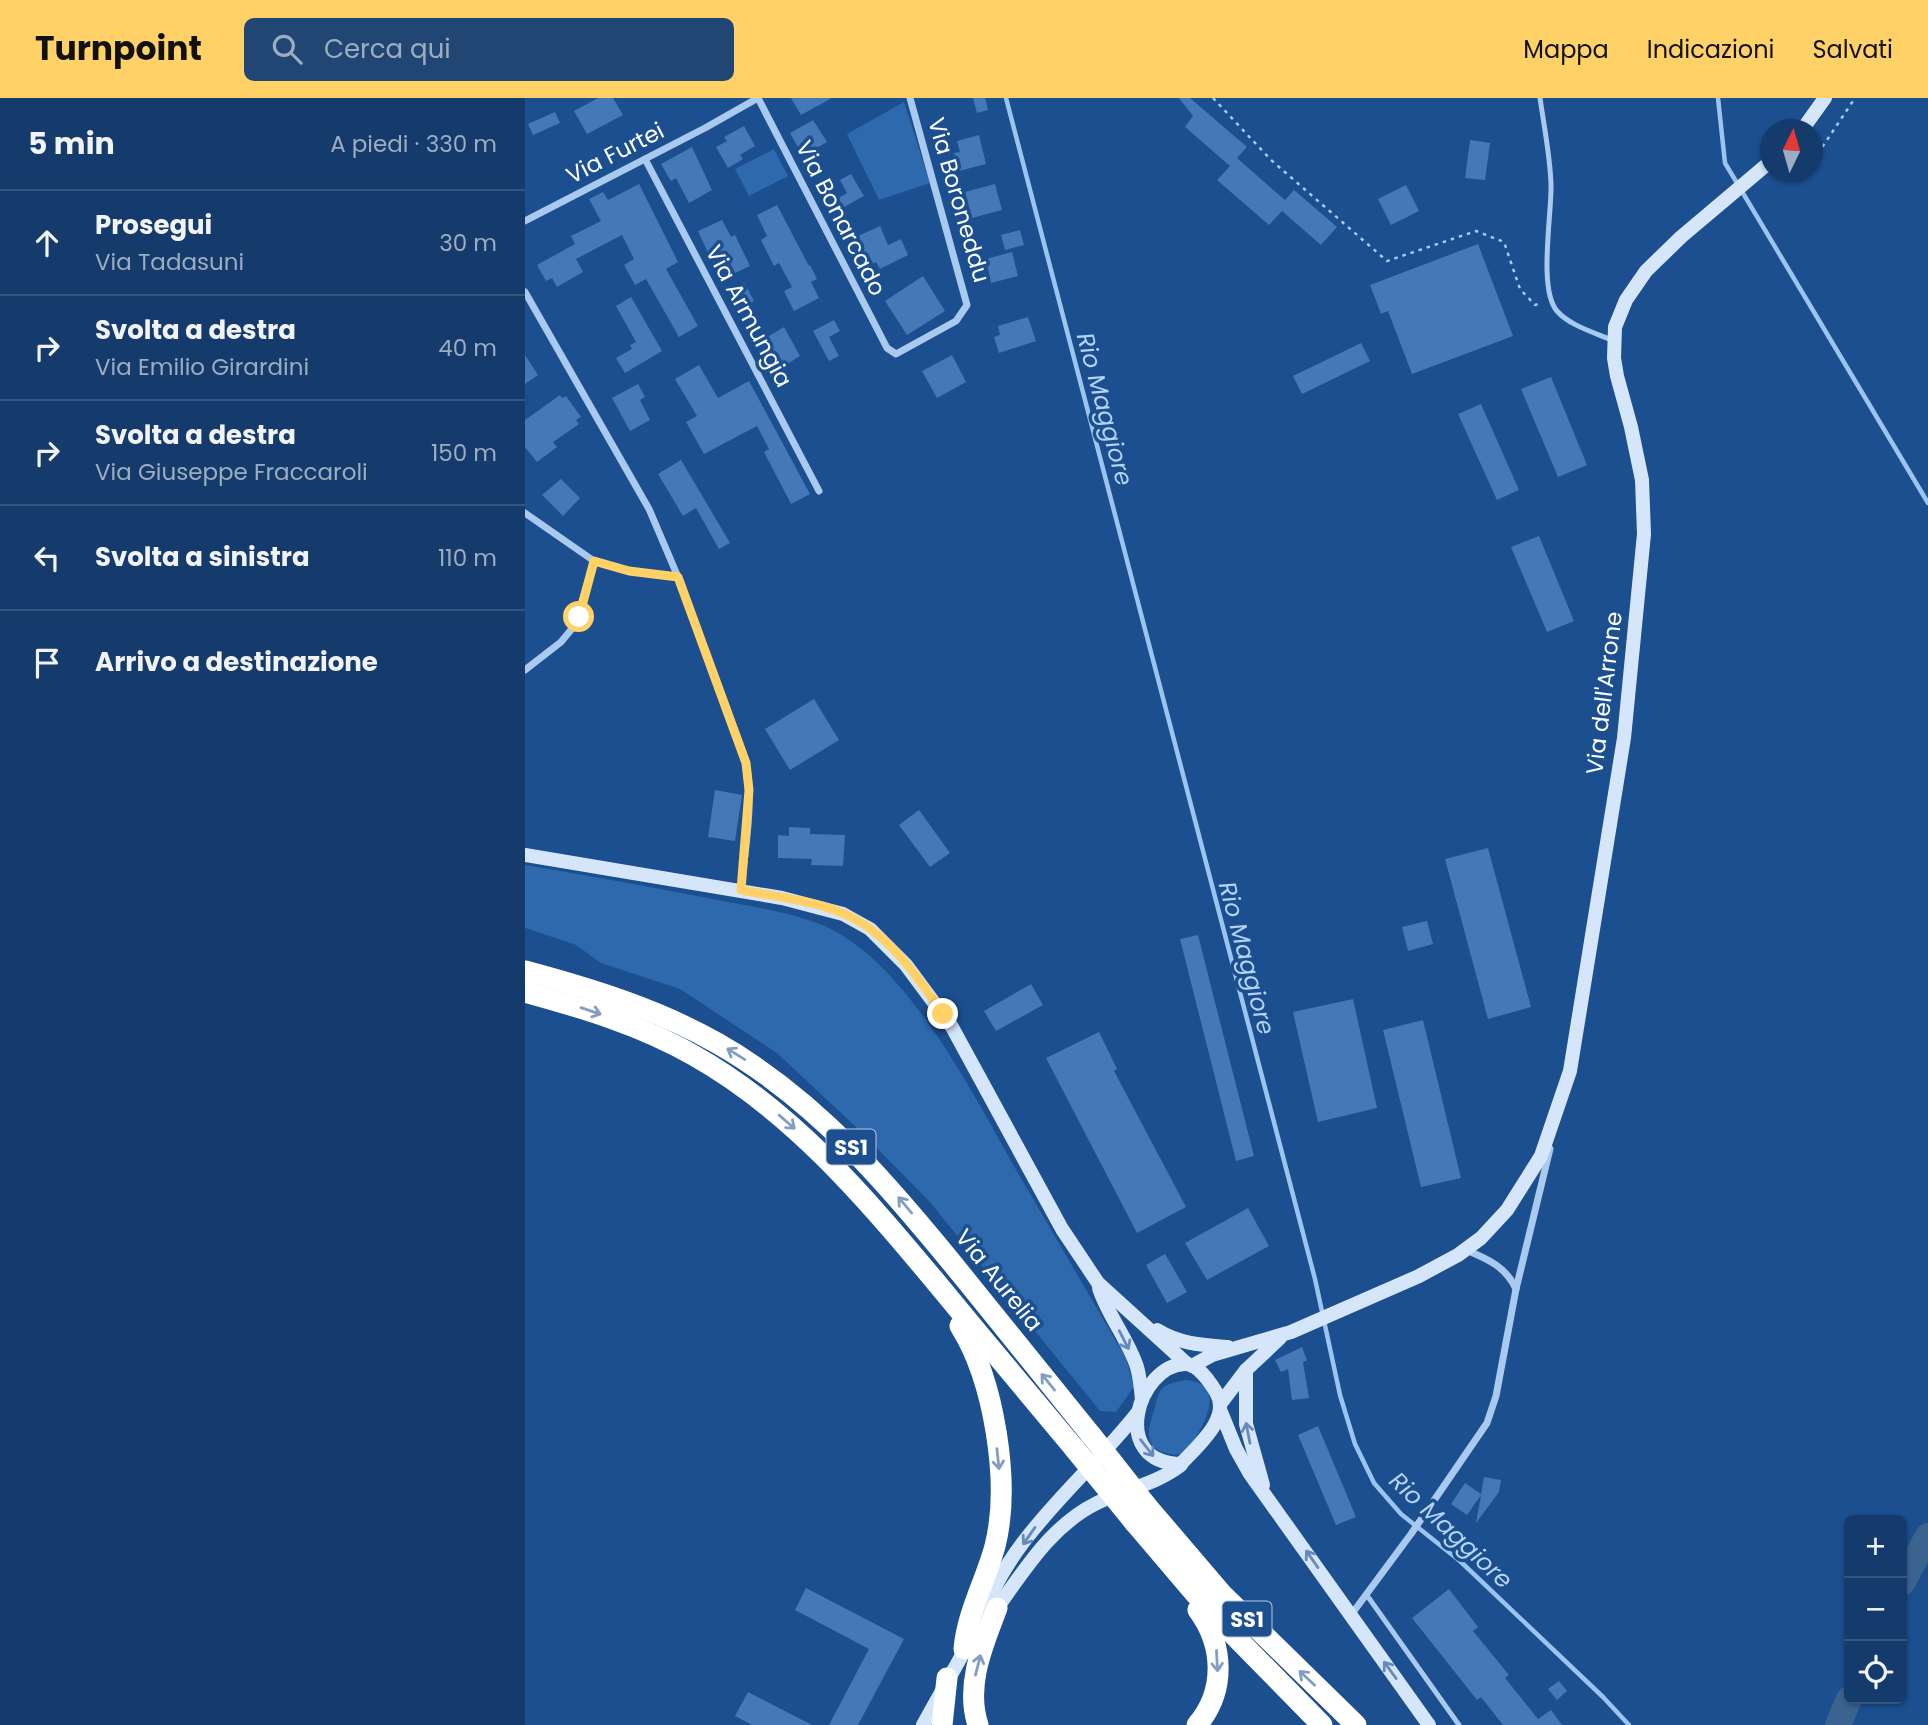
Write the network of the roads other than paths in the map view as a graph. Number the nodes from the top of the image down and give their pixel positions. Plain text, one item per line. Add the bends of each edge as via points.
1 (758, 98) edge
2 (910, 98) edge
3 (1540, 98) edge
4 (1825, 98) edge
5 (1810, 119) edge
6 (645, 159) junction
7 (1760, 170) edge
8 (525, 220) edge
9 (525, 292) edge
10 (1614, 341) junction
11 (892, 354) joint
12 (819, 491) dead end
13 (525, 513) edge
14 (594, 561) junction
15 (678, 577) junction
16 (525, 670) edge
17 (525, 855) edge
18 (741, 890) junction
19 (525, 971) edge
20 (525, 992) edge
21 (1561, 1099) junction
22 (904, 1244) junction
23 (1466, 1250) junction
24 (1098, 1283) junction
25 (1516, 1289) junction
26 (1131, 1315) junction
27 (1294, 1330) junction
28 (1236, 1347) junction
29 (1189, 1364) junction
30 (1246, 1370) junction
31 (1140, 1405) junction
32 (1221, 1408) junction
33 (1082, 1442) junction
34 (1181, 1464) junction
35 (1267, 1494) junction
36 (1140, 1514) junction
37 (1151, 1542) junction
38 (1366, 1594) junction
39 (989, 1614) junction
40 (1350, 1615) junction
41 (964, 1649) junction
42 (947, 1678) junction
43 (923, 1725) edge
44 (943, 1725) edge
45 (978, 1725) edge
46 (1198, 1725) edge
47 (1322, 1725) edge
48 (1356, 1725) edge
49 (1429, 1725) edge
50 (1459, 1725) edge

1 - 6 street, Via Furtei
1 - 11 street, Via Bonarcado
2 - 11 street, Via Boroneddu via 967,305 956,321 902,353
3 - 10 lane via 1551,172 1547,272 1551,300 1566,318
4 - 5 street
6 - 8 street, Via Furtei
6 - 12 street, Via Armungia
7 - 10 street, Via dell'Arrone via 1681,237 1635,284 1619,314
9 - 15 street via 649,509
10 - 21 street, Via dell'Arrone via 1617,376 1642,481 1644,534 1624,737 1570,1071
13 - 14 street
14 - 15 street
14 - 16 street via 575,625
15 - 18 street via 746,763 749,790
17 - 18 street
18 - 24 street via 850,917 878,935 906,965 951,1027 1062,1229
33 -> 19 highway, Via Aurelia / SS1 via 897,1195 804,1105 739,1056 683,1026 619,998
20 -> 22 highway, Via Aurelia / SS1 via 635,1027 725,1074 811,1143
21 - 23 street via 1546,1147 1519,1194
21 - 25 street, Via dell'Arrone
22 - 33 highway, Via Aurelia / SS1
22 -> 41 highway via 911,1263 971,1345 991,1406 1000,1521
23 - 25 street via 1500,1267
23 - 27 street via 1419,1276
24 - 26 street
24 -> 31 street via 1135,1360
25 - 38 street, Via dell'Arrone via 1487,1423
26 - 28 street via 1175,1340
26 - 29 street
27 - 28 street
27 - 30 street
28 - 29 street
29 - 31 street via 1159,1376
29 - 32 street via 1213,1387
30 - 32 street
35 -> 30 street via 1247,1430
31 -> 34 street via 1137,1433 1144,1448 1164,1462
31 -> 39 street via 1113,1443 1041,1519 986,1603
32 - 34 street via 1204,1438
32 - 35 street via 1240,1458
33 - 36 highway, Via Aurelia / SS1, bridge
34 - 39 street via 1162,1478 1073,1516
40 -> 35 street
36 - 37 highway, Via Aurelia / SS1
48 -> 36 highway, Via Aurelia / SS1
37 -> 46 highway via 1150,1554 1203,1617 1216,1647 1215,1693
37 - 47 highway, Via Aurelia / SS1 via 1209,1610
38 - 40 street, Via dell'Arrone
38 - 50 lane
39 - 41 street
45 -> 39 highway via 973,1695
49 -> 40 street
41 - 42 street
42 - 43 street
42 - 44 highway

